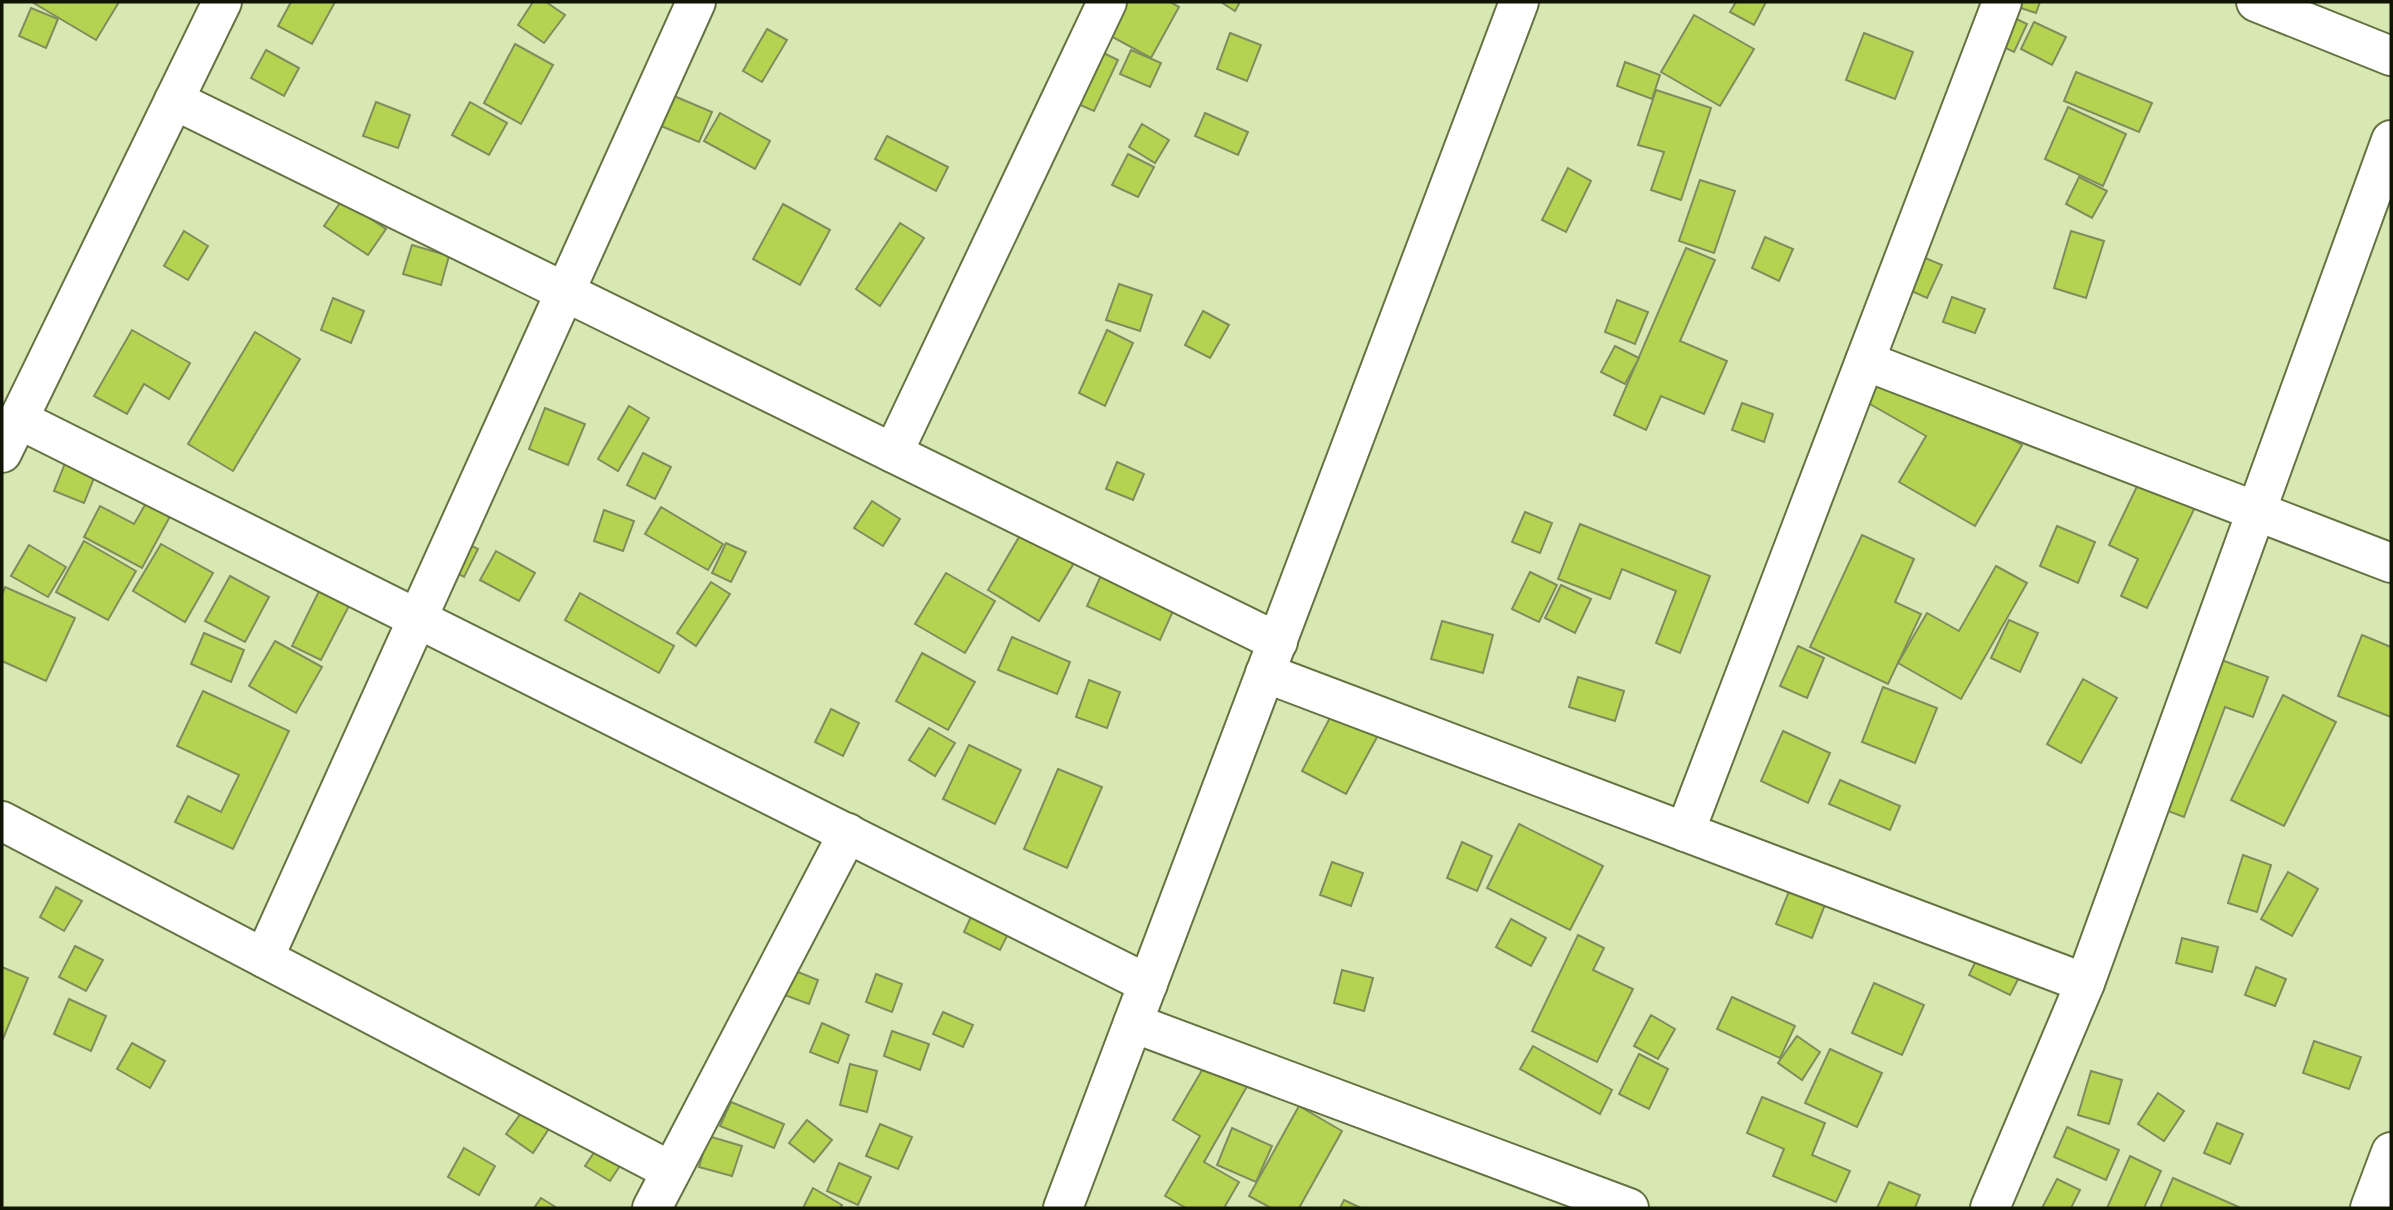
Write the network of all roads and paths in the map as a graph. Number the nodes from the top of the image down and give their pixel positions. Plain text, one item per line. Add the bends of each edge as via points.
1 (222, 2) edge
2 (696, 2) edge
3 (1107, 2) edge
4 (1519, 2) edge
5 (2002, 2) edge
6 (2256, 2) edge
7 (2391, 56) edge
8 (174, 100) junction
9 (2391, 140) edge
10 (565, 292) junction
11 (1865, 361) junction
12 (18, 419) junction
13 (2, 453) edge
14 (893, 453) junction
15 (2256, 512) junction
16 (2391, 563) edge
17 (417, 618) junction
18 (1272, 657) junction
19 (2, 821) edge
20 (1685, 832) junction
21 (848, 834) junction
22 (264, 958) junction
23 (2085, 983) junction
24 (1148, 984) junction
25 (1133, 1023) junction
26 (2391, 1152) edge
27 (671, 1171) junction
28 (652, 1208) edge
29 (1063, 1208) edge
30 (1629, 1208) edge
31 (1990, 1208) edge
32 (2370, 1208) edge

1 - 8 street
2 - 10 street
3 - 14 street
4 - 18 street
5 - 11 street
6 - 7 street
8 - 10 street
8 - 12 street
9 - 15 street
10 - 14 street
10 - 17 street
11 - 15 street
11 - 20 street
12 - 13 street
12 - 17 street
14 - 18 street
15 - 16 street
15 - 23 street
17 - 21 street
17 - 22 street
18 - 20 street
18 - 24 street
19 - 22 street
20 - 23 street
21 - 24 street
21 - 27 street
22 - 27 street
23 - 31 street
24 - 25 street
25 - 29 street
25 - 30 street
26 - 32 street
27 - 28 street

